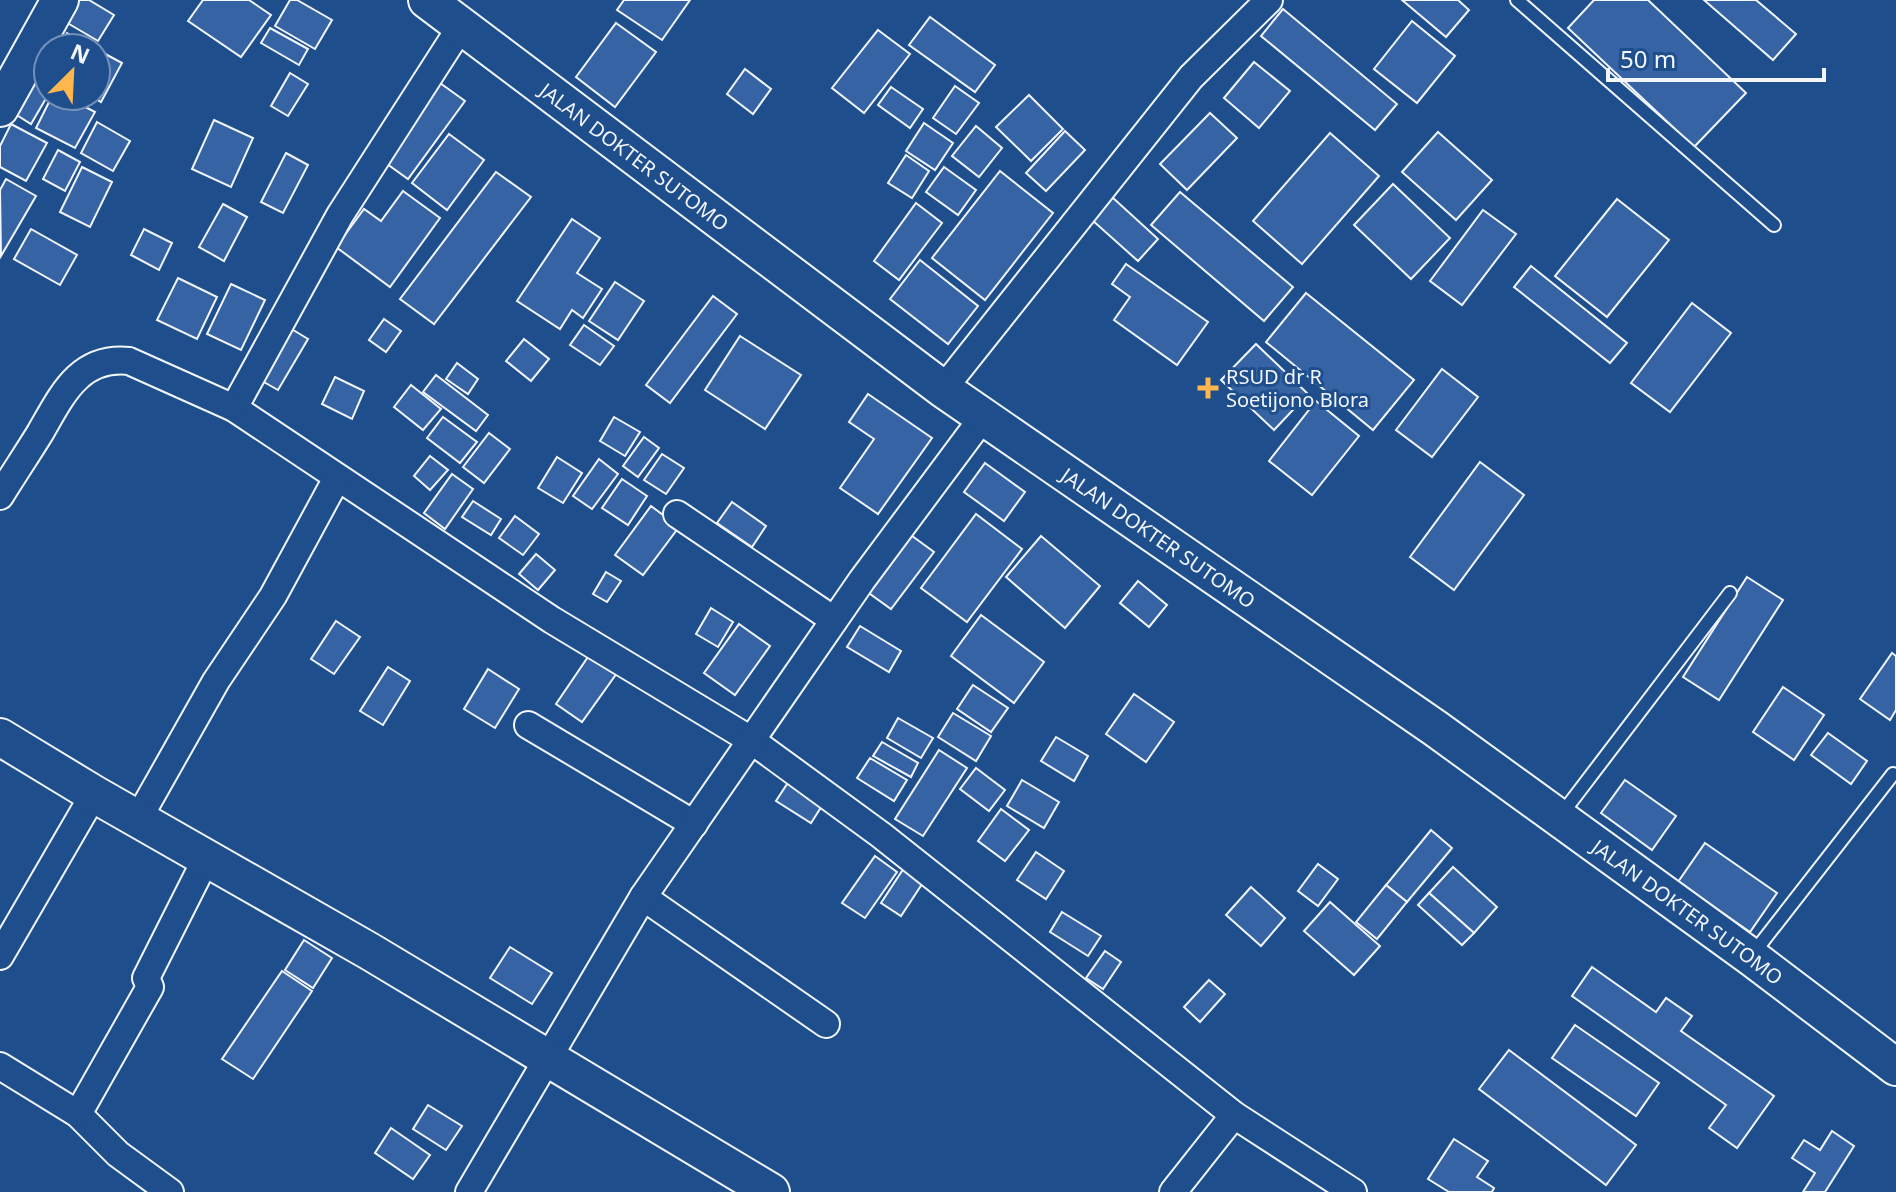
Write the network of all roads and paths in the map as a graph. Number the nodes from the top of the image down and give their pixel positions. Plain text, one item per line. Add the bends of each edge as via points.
1 (60, 0) edge
2 (427, 0) edge
3 (1269, 0) edge
4 (1517, 0) edge
5 (462, 25) junction
6 (0, 108) edge
7 (1774, 225) dead end
8 (943, 389) junction
9 (234, 408) junction
10 (984, 416) junction
11 (337, 478) junction
12 (0, 496) edge
13 (677, 514) dead end
14 (1730, 593) dead end
15 (834, 620) junction
16 (528, 725) dead end
17 (0, 737) edge
18 (751, 740) junction
19 (1893, 774) dead end
20 (94, 794) junction
21 (1559, 818) junction
22 (138, 819) junction
23 (694, 824) junction
24 (207, 857) junction
25 (643, 897) junction
26 (0, 956) edge
27 (1751, 957) junction
28 (826, 1024) dead end
29 (548, 1059) junction
30 (0, 1066) edge
31 (1896, 1067) edge
32 (78, 1114) junction
33 (1234, 1115) junction
34 (170, 1192) edge
35 (469, 1192) edge
36 (771, 1192) edge
37 (1173, 1192) edge
38 (1353, 1192) edge

1 - 6 main road
2 - 5 main road, JALAN DOKTER SUTOMO
3 - 8 street via 1191,77
4 - 7 lane
5 - 8 main road, JALAN DOKTER SUTOMO
5 - 9 street via 340,215
8 - 10 main road, JALAN DOKTER SUTOMO
9 - 11 street
9 - 12 street via 129,361 111,359 92,366 58,400
10 - 15 street
10 - 21 main road, JALAN DOKTER SUTOMO
11 - 18 street via 552,620
11 - 22 street via 273,596 216,681
13 - 15 street
14 - 21 lane
15 - 18 street
16 - 23 street
17 - 20 main road
18 - 23 street
18 - 33 street via 881,835
19 - 27 lane
20 - 22 main road
20 - 26 street
21 - 27 main road, JALAN DOKTER SUTOMO
22 - 24 main road
23 - 25 street
24 - 29 main road
24 - 32 street via 154,959 146,978 150,987
25 - 28 street
25 - 29 street
27 - 31 main road, JALAN DOKTER SUTOMO
29 - 35 street
29 - 36 main road
30 - 32 street
32 - 34 street via 118,1154
33 - 37 street
33 - 38 street

